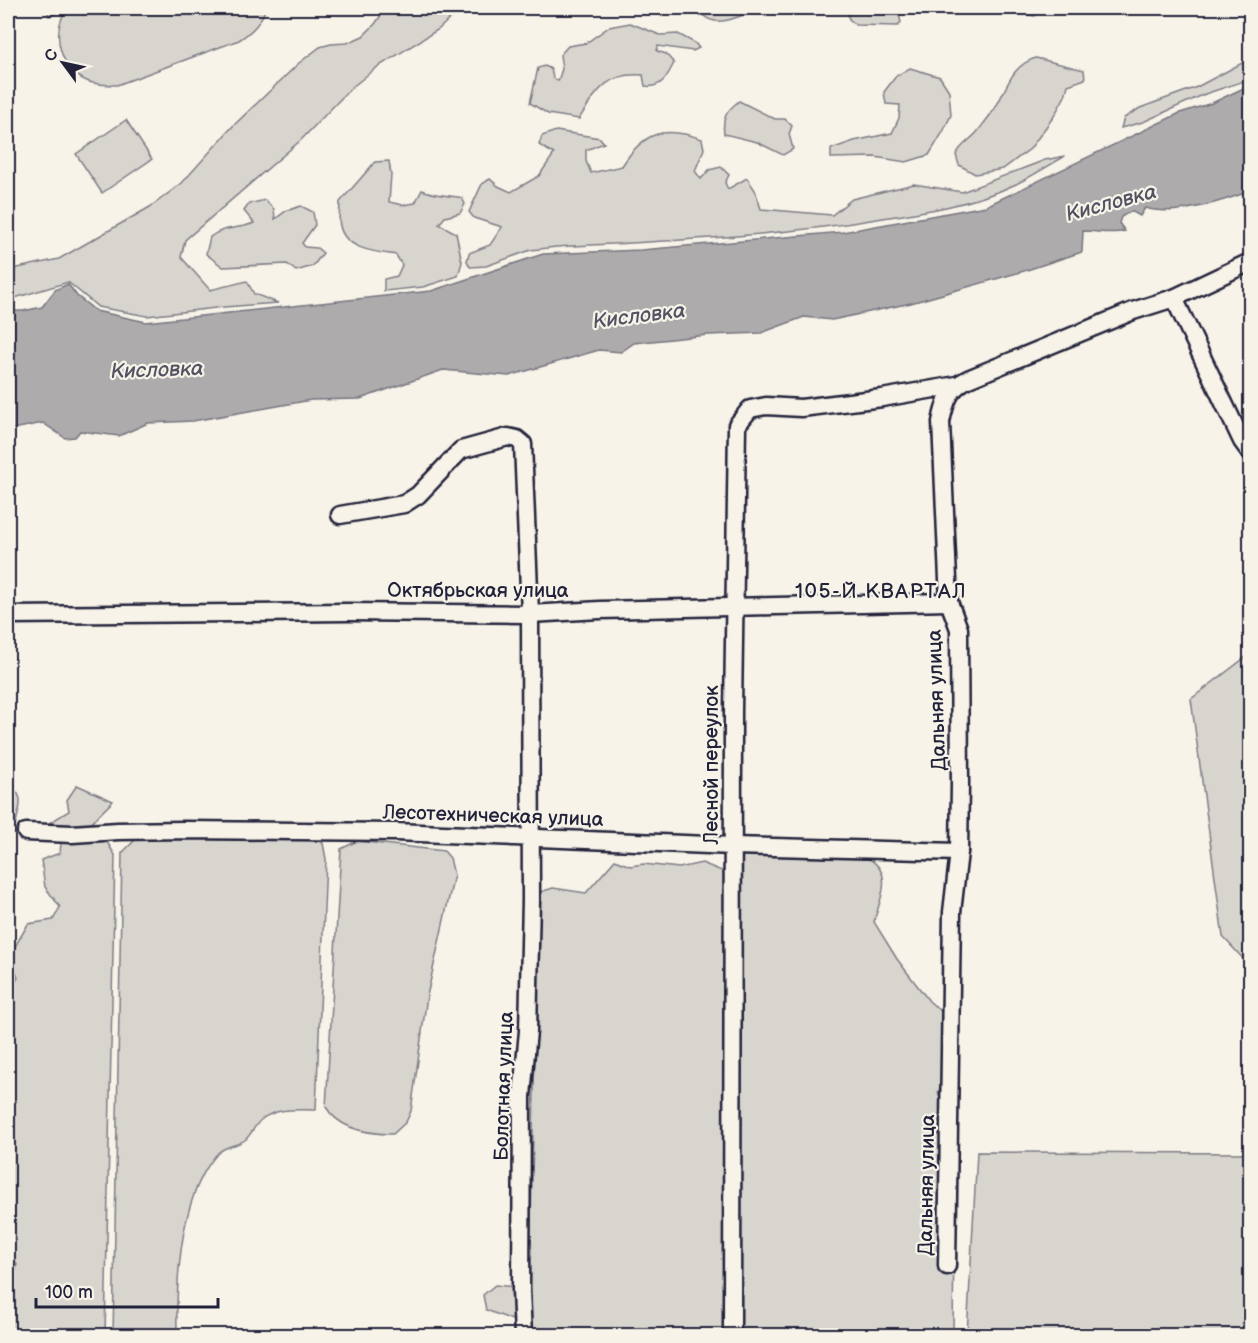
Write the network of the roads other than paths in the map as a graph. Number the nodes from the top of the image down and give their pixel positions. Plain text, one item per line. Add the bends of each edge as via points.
1 (1251, 262) edge
2 (1174, 298) junction
3 (957, 385) junction
4 (1251, 452) edge
5 (340, 515) dead end
6 (949, 602) junction
7 (734, 606) junction
8 (530, 614) junction
9 (8, 615) edge
10 (26, 832) dead end
11 (531, 838) junction
12 (733, 846) junction
13 (959, 852) junction
14 (947, 1266) dead end
15 (523, 1335) edge
16 (732, 1335) edge

1 - 2 street
2 - 3 street via 1133,311
2 - 4 street via 1237,432
3 - 6 street, Дальняя улица via 949,394 941,422
3 - 7 street, Лесной переулок via 801,408 766,405 750,409 737,425
5 - 8 street, Болотная улица via 404,504 418,495 461,450 508,437 517,439 524,444
6 - 7 street, Октябрьская улица
6 - 13 street, Дальняя улица via 959,628
7 - 8 street, Октябрьская улица
7 - 12 street, Лесной переулок
8 - 9 street, Октябрьская улица
8 - 11 street, Болотная улица
10 - 11 street, Лесотехническая улица via 395,832
11 - 12 street, Лесотехническая улица
11 - 15 street, Болотная улица via 528,1031 522,1096
12 - 13 street, Лесотехническая улица
12 - 16 street, Лесной переулок
13 - 14 street, Дальняя улица via 952,912

